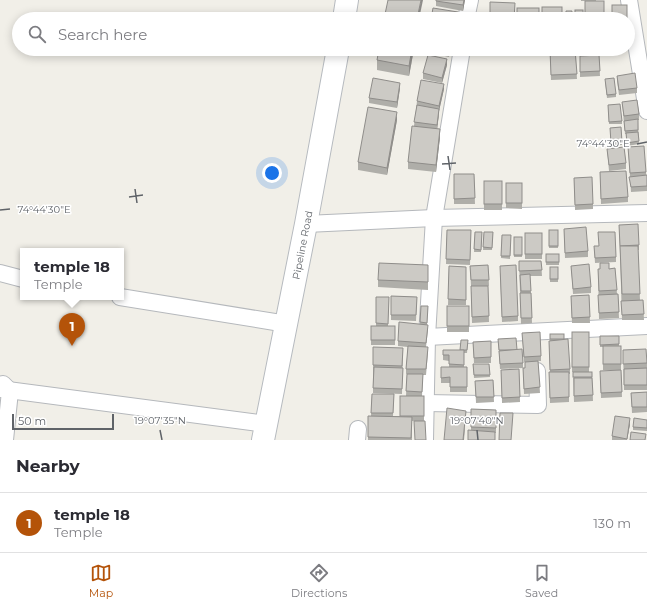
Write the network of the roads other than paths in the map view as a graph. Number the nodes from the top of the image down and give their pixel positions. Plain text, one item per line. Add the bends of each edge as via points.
1 (347, 0) edge
2 (470, 0) edge
3 (629, 0) edge
4 (345, 12) edge
5 (467, 12) edge
6 (630, 12) edge
7 (635, 55) edge
8 (337, 56) edge
9 (461, 56) edge
10 (647, 111) edge
11 (647, 213) edge
12 (434, 218) junction
13 (306, 224) junction
14 (0, 273) edge
15 (20, 277) edge
16 (124, 298) edge
17 (287, 324) junction
18 (647, 326) edge
19 (427, 337) junction
20 (536, 344) junction
21 (3, 387) edge
22 (426, 403) junction
23 (265, 432) edge
24 (3, 438) edge
25 (425, 440) edge

1 - 4 main road
2 - 5 street
3 - 6 street
7 - 10 street
8 - 13 main road, Pipeline Road
9 - 12 street
11 - 12 street
12 - 13 street
12 - 19 street
13 - 17 main road, Pipeline Road
14 - 15 street
16 - 17 street
17 - 23 main road, Pipeline Road
18 - 20 street
19 - 20 street
19 - 22 street
20 - 22 street via 538,405
21 - 23 street
21 - 24 street
22 - 25 street

